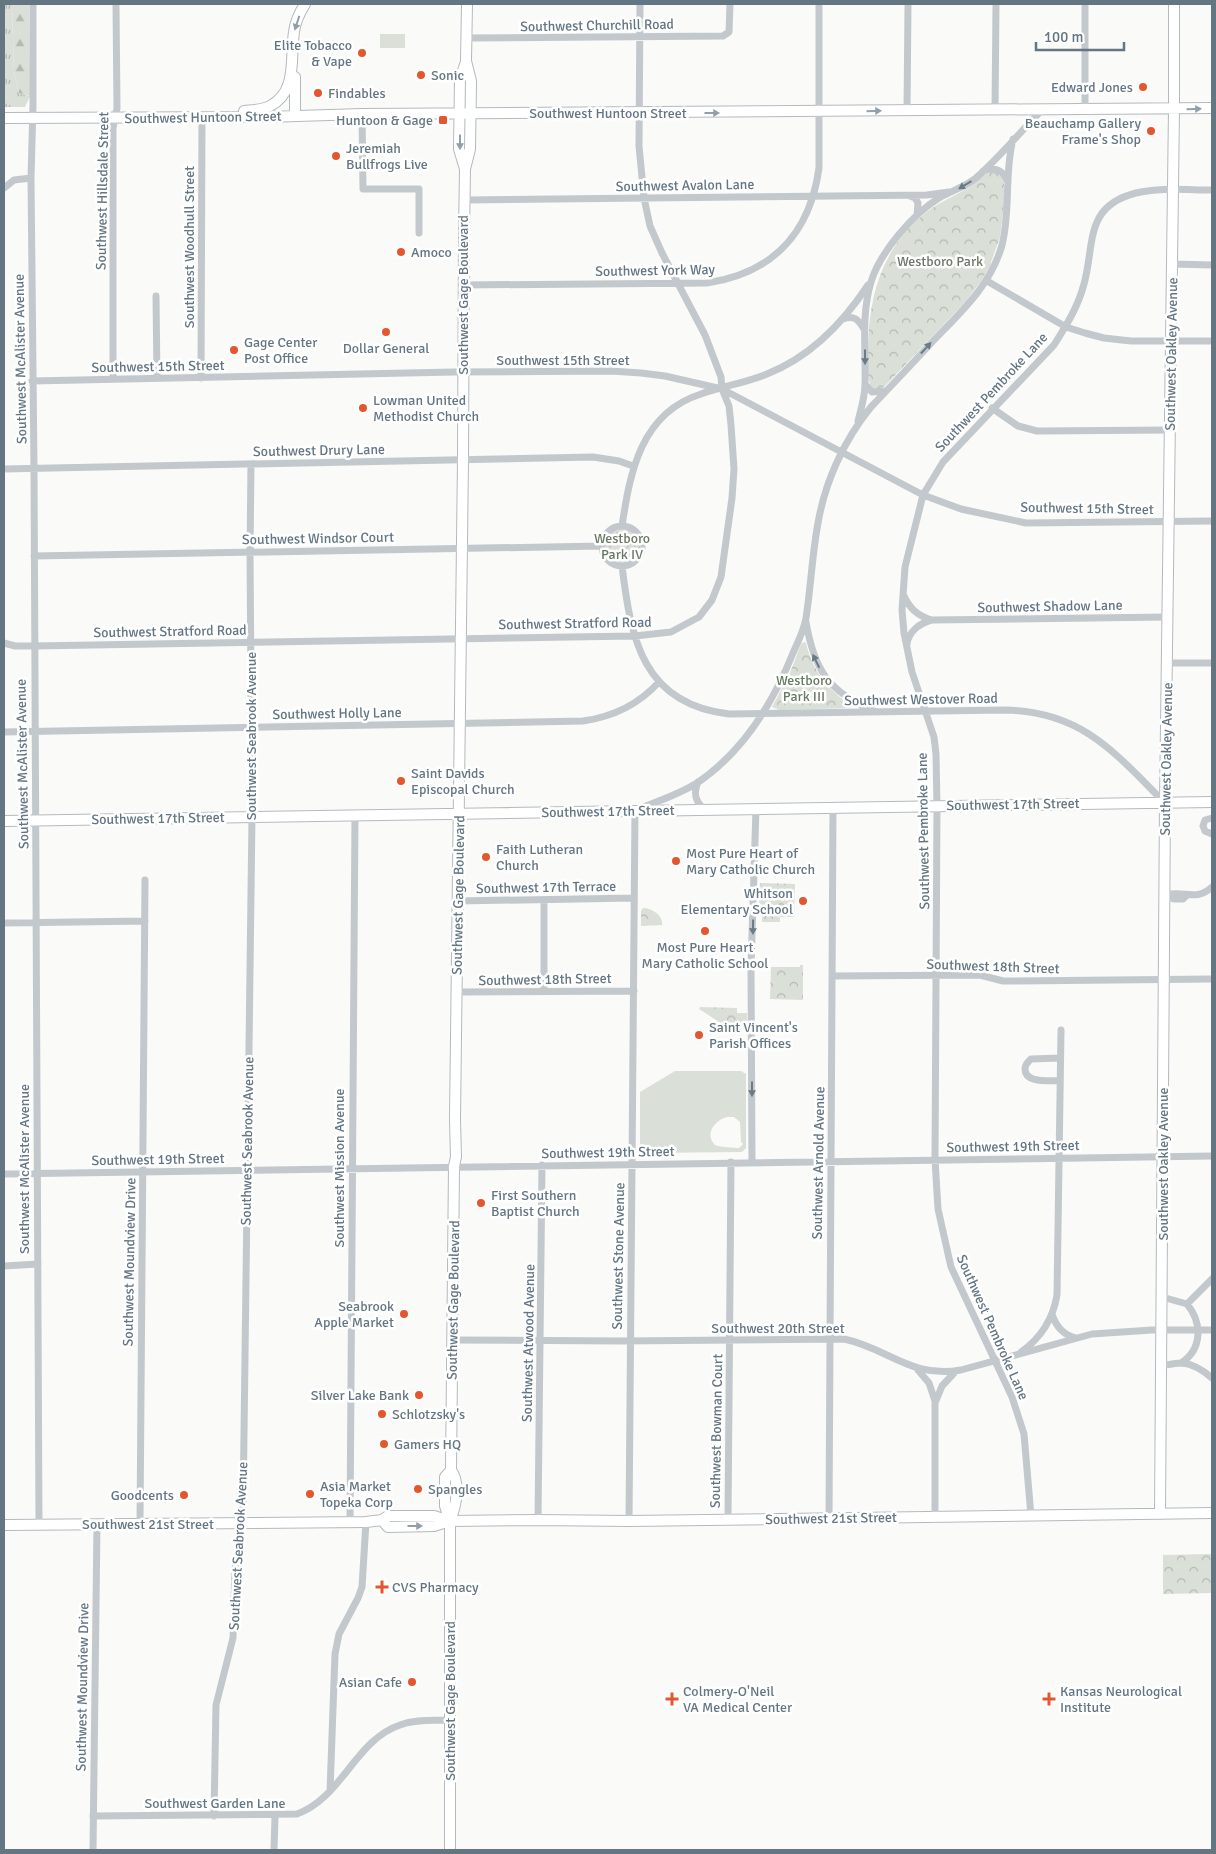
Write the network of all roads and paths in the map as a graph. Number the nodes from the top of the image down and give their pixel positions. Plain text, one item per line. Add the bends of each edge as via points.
1 (33, 4) edge
2 (116, 4) edge
3 (305, 4) edge
4 (467, 4) edge
5 (640, 4) edge
6 (730, 4) edge
7 (819, 4) edge
8 (908, 4) edge
9 (996, 4) edge
10 (1085, 4) edge
11 (1174, 4) edge
12 (640, 37) junction
13 (466, 38) junction
14 (293, 43) junction
15 (1212, 108) edge
16 (1174, 109) junction
17 (996, 110) junction
18 (1042, 110) junction
19 (1085, 110) junction
20 (906, 111) junction
21 (818, 112) junction
22 (639, 113) junction
23 (362, 114) junction
24 (465, 114) junction
25 (295, 115) junction
26 (202, 117) junction
27 (218, 117) junction
28 (4, 118) edge
29 (115, 118) junction
30 (33, 119) junction
31 (1013, 139) junction
32 (983, 171) junction
33 (31, 178) junction
34 (1008, 182) junction
35 (4, 188) edge
36 (1173, 190) junction
37 (1212, 190) edge
38 (950, 192) junction
39 (907, 195) junction
40 (814, 196) junction
41 (644, 198) junction
42 (464, 200) junction
43 (916, 216) junction
44 (419, 233) dead end
45 (1172, 264) junction
46 (1212, 265) edge
47 (871, 280) junction
48 (987, 281) junction
49 (678, 283) junction
50 (463, 285) junction
51 (156, 296) dead end
52 (843, 319) junction
53 (1066, 326) junction
54 (865, 330) junction
55 (1171, 341) junction
56 (1212, 342) edge
57 (463, 372) junction
58 (157, 378) junction
59 (202, 378) junction
60 (113, 379) junction
61 (32, 381) junction
62 (865, 384) junction
63 (722, 389) junction
64 (886, 391) junction
65 (992, 408) junction
66 (858, 423) junction
67 (1170, 430) junction
68 (842, 451) junction
69 (463, 460) junction
70 (251, 464) junction
71 (634, 466) junction
72 (4, 468) edge
73 (34, 468) junction
74 (923, 495) junction
75 (1212, 521) edge
76 (1168, 522) junction
77 (622, 526) junction
78 (602, 546) junction
79 (462, 549) junction
80 (250, 552) junction
81 (34, 556) junction
82 (622, 566) junction
83 (903, 593) junction
84 (1168, 617) junction
85 (806, 620) junction
86 (932, 620) junction
87 (635, 636) junction
88 (461, 638) junction
89 (250, 642) junction
90 (4, 643) edge
91 (34, 646) junction
92 (907, 649) junction
93 (1167, 663) junction
94 (1212, 663) edge
95 (660, 682) junction
96 (926, 712) junction
97 (879, 713) junction
98 (763, 714) junction
99 (460, 723) junction
100 (250, 726) junction
101 (35, 731) junction
102 (4, 732) edge
103 (698, 782) junction
104 (1212, 802) edge
105 (1165, 803) junction
106 (937, 806) junction
107 (833, 807) junction
108 (756, 808) junction
109 (704, 809) junction
110 (635, 810) junction
111 (459, 813) junction
112 (355, 815) junction
113 (252, 816) junction
114 (1212, 818) edge
115 (36, 820) junction
116 (4, 821) edge
117 (1212, 834) edge
118 (145, 880) dead end
119 (1212, 887) edge
120 (1166, 896) junction
121 (634, 898) junction
122 (544, 900) junction
123 (458, 901) junction
124 (145, 921) junction
125 (4, 922) edge
126 (36, 922) junction
127 (936, 975) junction
128 (832, 976) junction
129 (1212, 979) edge
130 (1165, 980) junction
131 (634, 990) junction
132 (544, 991) junction
133 (456, 992) junction
134 (1061, 1030) dead end
135 (1060, 1058) junction
136 (1060, 1081) junction
137 (1163, 1156) junction
138 (1212, 1156) edge
139 (1059, 1158) junction
140 (935, 1160) junction
141 (830, 1161) junction
142 (730, 1162) junction
143 (752, 1162) junction
144 (632, 1164) junction
145 (542, 1165) junction
146 (454, 1166) junction
147 (352, 1168) junction
148 (247, 1170) junction
149 (143, 1171) junction
150 (36, 1173) junction
151 (4, 1174) edge
152 (38, 1264) junction
153 (4, 1266) edge
154 (1212, 1279) edge
155 (1162, 1297) junction
156 (1187, 1304) junction
157 (1052, 1314) junction
158 (1162, 1330) junction
159 (1198, 1330) junction
160 (1212, 1330) edge
161 (829, 1338) junction
162 (1076, 1338) junction
163 (729, 1339) junction
164 (453, 1340) junction
165 (541, 1341) junction
166 (630, 1341) junction
167 (1014, 1355) junction
168 (994, 1361) junction
169 (1181, 1363) junction
170 (1162, 1364) junction
171 (916, 1368) junction
172 (955, 1372) junction
173 (1212, 1378) edge
174 (935, 1403) junction
175 (1212, 1513) edge
176 (1160, 1514) junction
177 (1031, 1516) junction
178 (935, 1517) junction
179 (829, 1518) junction
180 (538, 1520) junction
181 (728, 1520) junction
182 (450, 1521) junction
183 (350, 1522) junction
184 (366, 1522) junction
185 (629, 1522) junction
186 (39, 1524) junction
187 (96, 1524) junction
188 (140, 1524) junction
189 (242, 1524) junction
190 (4, 1525) edge
191 (450, 1720) junction
192 (330, 1791) junction
193 (93, 1816) junction
194 (214, 1816) junction
195 (275, 1816) junction
196 (93, 1850) edge
197 (274, 1850) edge
198 (450, 1850) edge

1 - 30 street, Southwest McAlister Avenue
2 - 29 street, Southwest Hillsdale Street
3 -> 14 main road via 296,24
4 - 13 main road, Southwest Gage Boulevard
5 - 12 street, Southwest Stratford Road
6 - 12 street, Southwest Churchill Road via 728,34 723,36
7 - 21 street, Southwest York Way
8 - 20 street
9 - 17 street
10 - 19 street
11 - 16 main road, Southwest Oakley Avenue
12 - 13 street, Southwest Churchill Road
12 - 22 street, Southwest Stratford Road
13 - 24 main road, Southwest Gage Boulevard via 470,81
14 - 25 main road
14 - 27 main road via 289,85 276,102 262,109 225,113
16 -> 15 main road, Southwest Huntoon Street
16 - 19 main road, Southwest Huntoon Street
16 - 36 main road, Southwest Oakley Avenue
17 - 18 main road, Southwest Huntoon Street
17 - 20 main road, Southwest Huntoon Street
18 - 19 main road, Southwest Huntoon Street
18 - 31 street
21 -> 20 main road, Southwest Huntoon Street
22 -> 21 main road, Southwest Huntoon Street
21 - 40 street, Southwest York Way via 819,168
22 - 24 main road, Southwest Huntoon Street
22 - 41 street, Southwest Stratford Road
23 - 24 main road, Southwest Huntoon Street
23 - 25 main road, Southwest Huntoon Street
23 - 44 street via 363,189 419,188
24 - 42 main road, Southwest Gage Boulevard via 470,149 465,169
25 - 27 main road, Southwest Huntoon Street
26 - 27 main road, Southwest Huntoon Street
26 - 29 main road, Southwest Huntoon Street
26 - 59 street, Southwest Woodhull Street
28 - 30 main road, Southwest Huntoon Street
29 - 30 main road, Southwest Huntoon Street
29 - 60 street, Southwest Hillsdale Street
30 - 33 street, Southwest McAlister Avenue
31 - 32 street
31 - 34 street
32 - 34 street via 1001,171
32 -> 38 street
33 - 35 street via 14,180
33 - 61 street, Southwest McAlister Avenue
34 - 48 street via 1006,229
36 - 37 street, Southwest Pembroke Lane
36 - 45 main road, Southwest Oakley Avenue
36 - 53 street, Southwest Pembroke Lane via 1146,191 1124,197 1103,213 1094,227 1081,293
38 - 39 street, Southwest Avalon Lane
38 - 43 street
39 - 40 street, Southwest Avalon Lane
39 - 43 street via 918,203
40 - 41 street, Southwest Avalon Lane
40 - 49 street, Southwest York Way via 790,240 758,267 722,281
41 - 42 street, Southwest Avalon Lane
41 - 49 street, Southwest Stratford Road via 650,226
42 - 50 main road, Southwest Gage Boulevard
43 - 47 street via 894,240
45 - 46 street
45 - 55 main road, Southwest Oakley Avenue
47 - 52 street
47 - 54 street
48 - 53 street
64 -> 48 street
49 - 50 street, Southwest York Way
49 - 63 street, Southwest Stratford Road via 714,355
50 - 57 main road, Southwest Gage Boulevard
51 - 58 street
52 - 54 street via 855,318
52 - 63 street via 792,361 768,374
53 - 55 street via 1117,340
53 - 65 street, Southwest Pembroke Lane via 1054,346
54 -> 62 street
55 - 56 street
55 - 67 main road, Southwest Oakley Avenue
57 - 59 street, Southwest 15th Street
57 - 63 street, Southwest 15th Street via 611,371 665,376
57 - 69 main road, Southwest Gage Boulevard
58 - 59 street, Southwest 15th Street
58 - 60 street, Southwest 15th Street
60 - 61 street, Southwest 15th Street
61 - 73 street, Southwest McAlister Avenue
62 - 64 street via 872,392
62 - 66 street
63 - 68 street, Southwest 15th Street
63 - 71 street via 690,398 663,417 644,441
63 - 87 street, Southwest Stratford Road via 729,406 734,469 730,522 718,589 702,613 687,624 671,632
64 - 66 street
65 - 67 street via 1018,426 1037,431
65 - 74 street, Southwest Pembroke Lane via 943,462
66 - 68 street
67 - 76 main road, Southwest Oakley Avenue
68 - 74 street, Southwest 15th Street
68 - 85 street via 820,513
69 - 70 street, Southwest Drury Lane
69 - 71 street, Southwest Drury Lane via 593,457
69 - 79 main road, Southwest Gage Boulevard
70 - 73 street, Southwest Drury Lane
70 - 80 street, Southwest Seabrook Avenue
71 - 77 street
72 - 73 street, Southwest Drury Lane
73 - 81 street, Southwest McAlister Avenue
74 - 76 street, Southwest 15th Street via 960,509 1026,523
74 - 83 street, Southwest Pembroke Lane via 905,567
75 - 76 street, Southwest 15th Street
76 - 84 main road, Southwest Oakley Avenue
77 - 78 street via 610,530
77 - 82 street via 639,535 642,546 636,561
78 - 79 street, Southwest Windsor Court
78 - 82 street via 606,559
79 - 80 street, Southwest Windsor Court
79 - 88 main road, Southwest Gage Boulevard
80 - 81 street, Southwest Windsor Court
80 - 89 street, Southwest Seabrook Avenue
81 - 91 street, Southwest McAlister Avenue
82 - 87 street, Southwest Westover Road
83 - 86 street via 915,612
83 - 92 street, Southwest Pembroke Lane
84 - 86 street, Southwest Shadow Lane
84 - 93 main road, Southwest Oakley Avenue
97 -> 85 street via 850,700 826,678 812,651
85 - 98 street via 785,673
86 - 92 street via 924,622 911,634
87 - 88 street, Southwest Stratford Road
87 - 95 street, Southwest Westover Road via 645,661
88 - 89 street, Southwest Stratford Road
88 - 99 main road, Southwest Gage Boulevard
89 - 91 street, Southwest Stratford Road
89 - 100 street, Southwest Seabrook Avenue
90 - 91 street, Southwest Stratford Road
91 - 101 street, Southwest McAlister Avenue
92 - 96 street, Southwest Pembroke Lane
93 - 94 street
93 - 105 main road, Southwest Oakley Avenue
95 - 98 street, Southwest Westover Road via 668,692 702,710
95 - 99 street, Southwest Holly Lane via 628,707 589,720
96 - 97 street, Southwest Westover Road
96 - 105 street, Southwest Westover Road via 1018,711 1063,720 1105,744
96 - 106 street, Southwest Pembroke Lane via 936,754
97 - 98 street, Southwest Westover Road
98 - 103 street via 732,753
99 - 100 street, Southwest Holly Lane
99 - 111 main road, Southwest Gage Boulevard
100 - 101 street, Southwest Holly Lane
100 - 113 street, Southwest Seabrook Avenue
101 - 102 street, Southwest Holly Lane
101 - 115 street, Southwest McAlister Avenue
103 - 109 street via 694,789 695,797
103 - 110 street via 673,796
104 - 105 main road, Southwest 17th Street
105 - 106 main road, Southwest 17th Street
105 - 120 main road, Southwest Oakley Avenue
106 - 107 main road, Southwest 17th Street
106 - 127 street, Southwest Pembroke Lane
107 - 108 main road, Southwest 17th Street
107 - 128 street, Southwest Arnold Avenue
108 - 109 main road, Southwest 17th Street
108 -> 143 street
109 - 110 main road, Southwest 17th Street
110 - 111 main road, Southwest 17th Street
110 - 121 street, Southwest Stone Avenue
111 - 112 main road, Southwest 17th Street
111 - 123 main road, Southwest Gage Boulevard
112 - 113 main road, Southwest 17th Street
112 - 147 street, Southwest Mission Avenue
113 - 115 main road, Southwest 17th Street
113 - 148 street, Southwest Seabrook Avenue
114 - 117 street via 1205,820 1203,826
115 - 116 main road, Southwest 17th Street
115 - 126 street, Southwest McAlister Avenue
118 - 124 street, Southwest Moundview Drive
119 - 120 street via 1203,894 1183,899
120 - 130 main road, Southwest Oakley Avenue
121 - 122 street, Southwest 17th Terrace
121 - 131 street, Southwest Stone Avenue
122 - 123 street, Southwest 17th Terrace
122 - 132 street
123 - 133 main road, Southwest Gage Boulevard
124 - 126 street
124 - 149 street, Southwest Moundview Drive
125 - 126 street
126 - 150 street, Southwest McAlister Avenue
127 - 128 street, Southwest 18th Street
127 - 130 street, Southwest 18th Street via 980,975 1007,981
127 - 140 street, Southwest Pembroke Lane
128 - 141 street, Southwest Arnold Avenue
129 - 130 street, Southwest 18th Street
130 - 137 main road, Southwest Oakley Avenue
131 - 132 street, Southwest 18th Street
131 - 144 street, Southwest Stone Avenue
132 - 133 street, Southwest 18th Street
133 - 146 main road, Southwest Gage Boulevard
134 - 135 street
135 - 136 street
135 - 136 street via 1031,1059 1025,1070 1034,1080
136 - 139 street
137 - 138 street, Southwest 19th Street
137 - 139 street, Southwest 19th Street
137 - 155 main road, Southwest Oakley Avenue
139 - 140 street, Southwest 19th Street
139 - 157 street via 1058,1288
140 - 141 street, Southwest 19th Street
140 - 168 street, Southwest Pembroke Lane via 938,1209 951,1267
141 - 143 street, Southwest 19th Street
141 - 161 street, Southwest Arnold Avenue
142 - 143 street, Southwest 19th Street
142 - 144 street, Southwest 19th Street
142 - 163 street, Southwest Bowman Court
144 - 145 street, Southwest 19th Street
144 - 166 street, Southwest Stone Avenue
145 - 146 street, Southwest 19th Street
145 - 165 street, Southwest Atwood Avenue
146 - 147 street, Southwest 19th Street
146 - 164 main road, Southwest Gage Boulevard
147 - 148 street, Southwest 19th Street
147 - 183 street, Southwest Mission Avenue
148 - 149 street, Southwest 19th Street
148 - 189 street, Southwest Seabrook Avenue
149 - 150 street, Southwest 19th Street
149 - 188 street, Southwest Moundview Drive
150 - 151 street, Southwest 19th Street
150 - 152 street, Southwest McAlister Avenue
152 - 153 street
152 - 186 street, Southwest McAlister Avenue
154 - 156 street
155 - 156 street
155 - 158 main road, Southwest Oakley Avenue
156 - 159 street via 1195,1316
157 - 162 street via 1062,1332
157 - 167 street via 1034,1341
158 - 159 street, Southwest 20th Street
158 - 162 street, Southwest 20th Street via 1108,1332
158 - 170 main road, Southwest Oakley Avenue
159 - 160 street, Southwest 20th Street
159 - 169 street via 1195,1347
161 - 163 street, Southwest 20th Street
161 - 171 street, Southwest 20th Street via 858,1342
161 - 179 street, Southwest Arnold Avenue
162 - 167 street, Southwest 20th Street
163 - 166 street, Southwest 20th Street
163 - 181 street, Southwest Bowman Court
164 - 165 street, Southwest 20th Street
164 - 182 main road, Southwest Gage Boulevard via 451,1470 445,1477 445,1506
165 - 166 street, Southwest 20th Street
165 - 180 street, Southwest Atwood Avenue
166 - 185 street, Southwest Stone Avenue
167 - 168 street, Southwest 20th Street
168 - 172 street, Southwest 20th Street
168 - 177 street, Southwest Pembroke Lane via 1012,1397 1024,1434
169 - 170 street
169 - 173 street via 1196,1367
170 - 176 main road, Southwest Oakley Avenue
171 - 172 street, Southwest 20th Street
171 - 174 street via 930,1383
172 - 174 street via 942,1386
174 - 178 street
175 - 176 main road, Southwest 21st Street
176 - 177 main road, Southwest 21st Street
177 - 178 main road, Southwest 21st Street
178 - 179 main road, Southwest 21st Street
179 - 181 main road, Southwest 21st Street
180 - 182 main road, Southwest 21st Street
180 - 185 main road, Southwest 21st Street
181 - 185 main road, Southwest 21st Street
182 - 184 main road, Southwest 21st Street via 434,1516 388,1516
182 - 191 main road, Southwest Gage Boulevard
183 - 184 main road, Southwest 21st Street
183 - 189 main road, Southwest 21st Street
184 - 192 street via 362,1587 339,1634 335,1654
186 - 187 main road, Southwest 21st Street
186 - 190 main road, Southwest 21st Street
187 - 188 main road, Southwest 21st Street
187 - 193 street, Southwest Moundview Drive
188 - 189 main road, Southwest 21st Street
189 - 194 street, Southwest Seabrook Avenue via 236,1559 233,1638 216,1705
191 - 192 street, Southwest Garden Lane via 418,1721 389,1730 377,1738
191 - 198 main road, Southwest Gage Boulevard
192 - 195 street, Southwest Garden Lane via 307,1811
193 - 194 street, Southwest Garden Lane
193 - 196 street, Southwest Moundview Drive
194 - 195 street, Southwest Garden Lane
195 - 197 street

